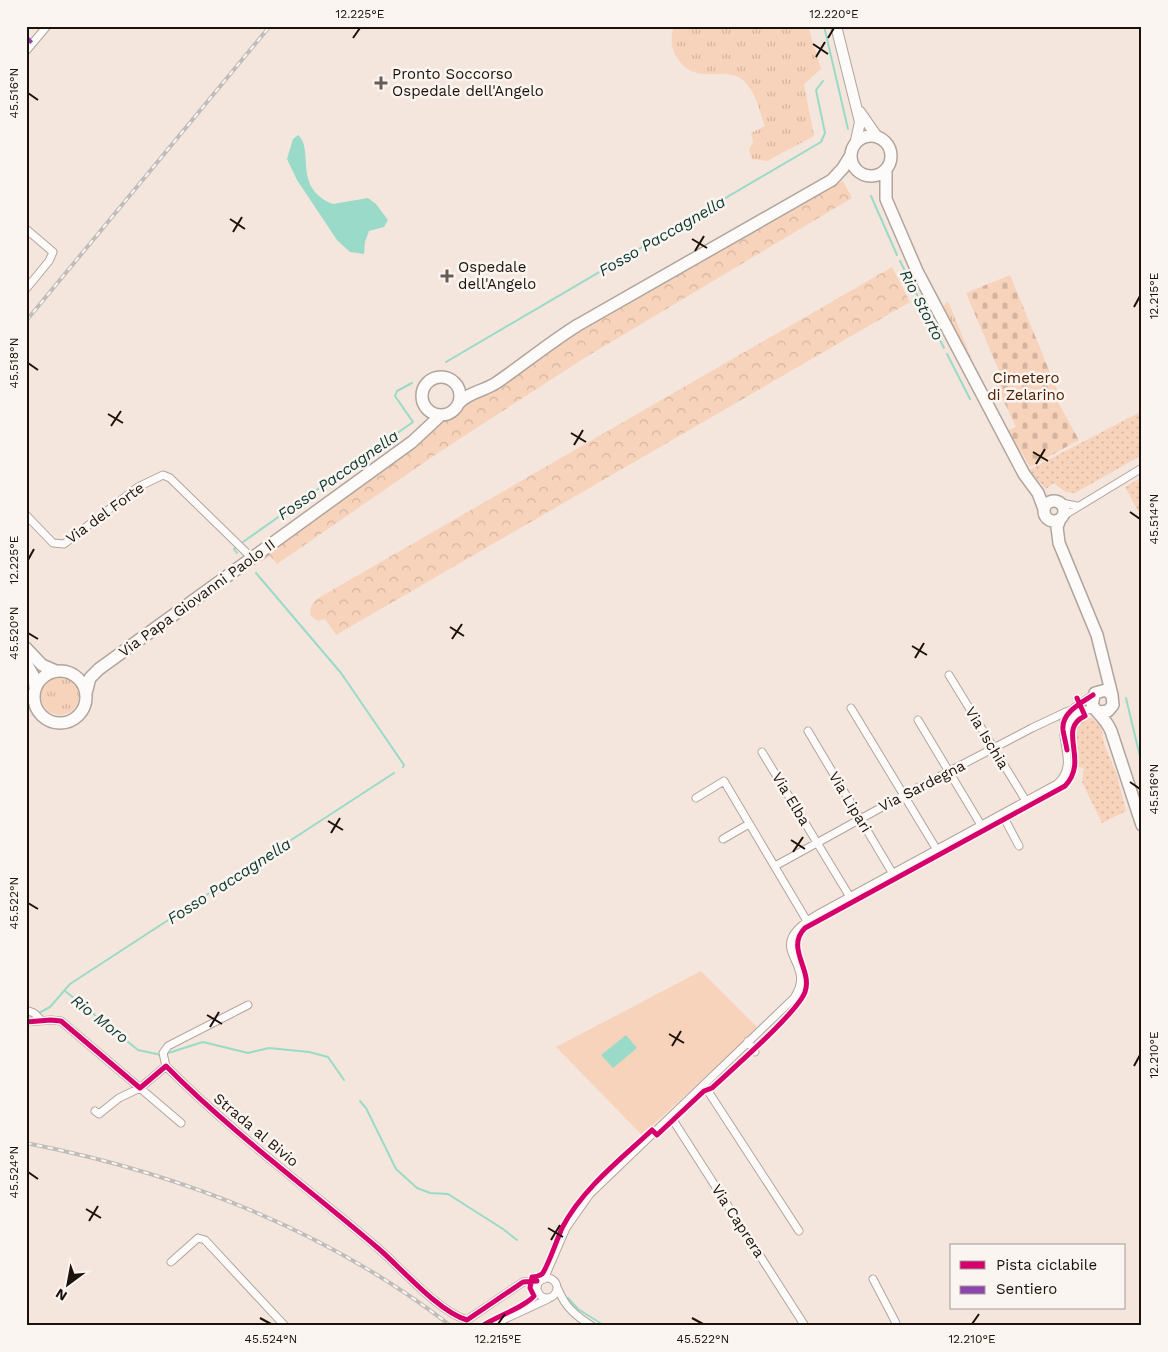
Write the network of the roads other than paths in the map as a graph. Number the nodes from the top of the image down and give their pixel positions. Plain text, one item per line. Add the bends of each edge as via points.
1 (48, 26) edge
2 (836, 26) edge
3 (26, 51) edge
4 (857, 108) junction
5 (878, 138) junction
6 (853, 150) junction
7 (886, 169) junction
8 (864, 175) junction
9 (832, 180) junction
10 (886, 199) junction
11 (26, 229) edge
12 (26, 289) edge
13 (456, 385) junction
14 (478, 391) junction
15 (459, 403) junction
16 (426, 407) junction
17 (441, 415) junction
18 (418, 438) junction
19 (1019, 464) junction
20 (1142, 468) edge
21 (1058, 502) junction
22 (1077, 506) junction
23 (1045, 514) junction
24 (26, 515) edge
25 (1061, 518) junction
26 (1059, 543) junction
27 (252, 558) junction
28 (26, 648) edge
29 (1101, 650) junction
30 (26, 663) edge
31 (99, 669) junction
32 (56, 671) junction
33 (72, 673) junction
34 (949, 675) dead end
35 (36, 687) junction
36 (86, 693) junction
37 (1094, 694) junction
38 (1112, 695) junction
39 (851, 708) dead end
40 (1112, 708) junction
41 (1071, 710) junction
42 (1098, 711) junction
43 (918, 720) dead end
44 (808, 731) dead end
45 (1066, 745) junction
46 (993, 749) junction
47 (762, 752) dead end
48 (949, 772) junction
49 (1130, 784) junction
50 (904, 795) junction
51 (696, 798) dead end
52 (1026, 801) junction
53 (1002, 814) junction
54 (860, 818) junction
55 (749, 824) junction
56 (981, 825) junction
57 (1142, 825) edge
58 (723, 839) dead end
59 (817, 842) junction
60 (1019, 846) dead end
61 (937, 850) junction
62 (775, 866) junction
63 (893, 874) junction
64 (850, 897) junction
65 (807, 921) junction
66 (248, 1005) dead end
67 (26, 1010) edge
68 (38, 1017) junction
69 (26, 1022) edge
70 (748, 1042) junction
71 (755, 1052) dead end
72 (164, 1059) junction
73 (704, 1085) junction
74 (140, 1088) junction
75 (96, 1111) dead end
76 (671, 1117) junction
77 (181, 1123) dead end
78 (799, 1231) dead end
79 (171, 1262) dead end
80 (550, 1266) junction
81 (873, 1279) dead end
82 (552, 1280) junction
83 (540, 1285) junction
84 (558, 1289) junction
85 (550, 1298) junction
86 (562, 1301) junction
87 (535, 1305) junction
88 (896, 1323) dead end
89 (285, 1326) edge
90 (490, 1326) edge
91 (592, 1326) edge
92 (805, 1326) edge

1 - 3 street
2 - 4 main road
4 - 5 main road
4 - 6 main road via 860,128
5 - 6 main road via 867,137
5 - 7 main road via 889,151 890,161
6 - 8 main road via 854,166
6 - 9 main road via 844,168
7 - 8 main road via 877,175
7 - 10 main road
8 - 9 main road
8 - 10 main road
9 - 14 main road via 578,325 496,384
10 - 19 main road via 917,271
11 - 12 street via 53,252 50,261
13 - 14 main road via 468,391
13 - 15 main road
13 - 16 main road via 443,378 430,381 422,394
14 - 15 main road
15 - 17 main road via 451,412
16 - 17 main road via 433,414
16 - 18 main road via 425,424
17 - 18 main road, Via Papa Giovanni Paolo II
18 - 27 main road, Via Papa Giovanni Paolo II
19 - 21 main road
19 - 23 main road via 1038,493
20 - 22 street
21 - 22 street
21 - 23 main road via 1048,502
21 - 25 main road via 1064,511
22 - 25 street
23 - 25 main road via 1053,521
23 - 26 main road
24 - 27 street, Via del Forte via 53,543 64,544 138,487 163,475 170,478
25 - 26 main road via 1057,527
26 - 29 main road
27 - 31 main road, Via Papa Giovanni Paolo II
28 - 32 main road via 42,665
29 - 37 main road via 1100,678
29 - 38 main road
30 - 35 main road
31 - 33 main road, Via Papa Giovanni Paolo II
31 - 36 main road, Via Papa Giovanni Paolo II via 90,678
32 - 33 main road
32 - 35 main road via 43,676
33 - 36 main road via 81,681
34 - 46 street, Via Ischia
35 - 36 main road via 34,701 38,712 58,723 79,715
37 - 38 main road via 1104,690
37 - 41 street, Via Sardegna
37 - 42 main road via 1092,704
38 - 40 main road
39 - 50 street
40 - 42 main road via 1106,712
40 - 49 main road
41 - 45 street via 1064,721
41 - 46 street, Via Sardegna
42 - 45 street via 1085,710 1074,717 1068,727
42 - 49 main road via 1111,730
43 - 48 street
44 - 54 street, Via Lipari
45 - 52 street via 1068,765 1064,776 1057,784
46 - 48 street, Via Sardegna
46 - 52 street, Via Ischia
47 - 59 street, Via Elba
48 - 50 street, Via Sardegna
48 - 56 street
49 - 57 main road
50 - 54 street, Via Sardegna
50 - 61 street
51 - 55 street via 724,781
52 - 53 street
53 - 56 street
53 - 60 street
54 - 59 street, Via Sardegna
54 - 63 street, Via Lipari
55 - 58 street
55 - 62 street
56 - 61 street
59 - 62 street, Via Sardegna
59 - 64 street, Via Elba
61 - 63 street
62 - 65 street
63 - 64 street
64 - 65 street
65 - 70 street via 795,930 790,942 801,978 800,988
66 - 72 street via 168,1046
67 - 68 street
68 - 69 street
68 - 74 street via 65,1024
70 - 71 street
70 - 73 street
72 - 74 street
72 - 83 street, Strada al Bivio via 230,1125 446,1309 467,1320 520,1285
73 - 76 street
73 - 78 street
74 - 75 street via 119,1098 99,1114
74 - 77 street
76 - 80 street via 581,1204 566,1228
76 - 92 street, Via Caprera
79 - 89 street via 193,1241 198,1238 205,1240
80 - 82 street
80 - 83 street
81 - 88 street
82 - 83 street
82 - 84 street
83 - 85 street
83 - 87 street
84 - 85 street
84 - 86 street
85 - 86 street
85 - 87 street
86 - 91 street
87 - 90 street

